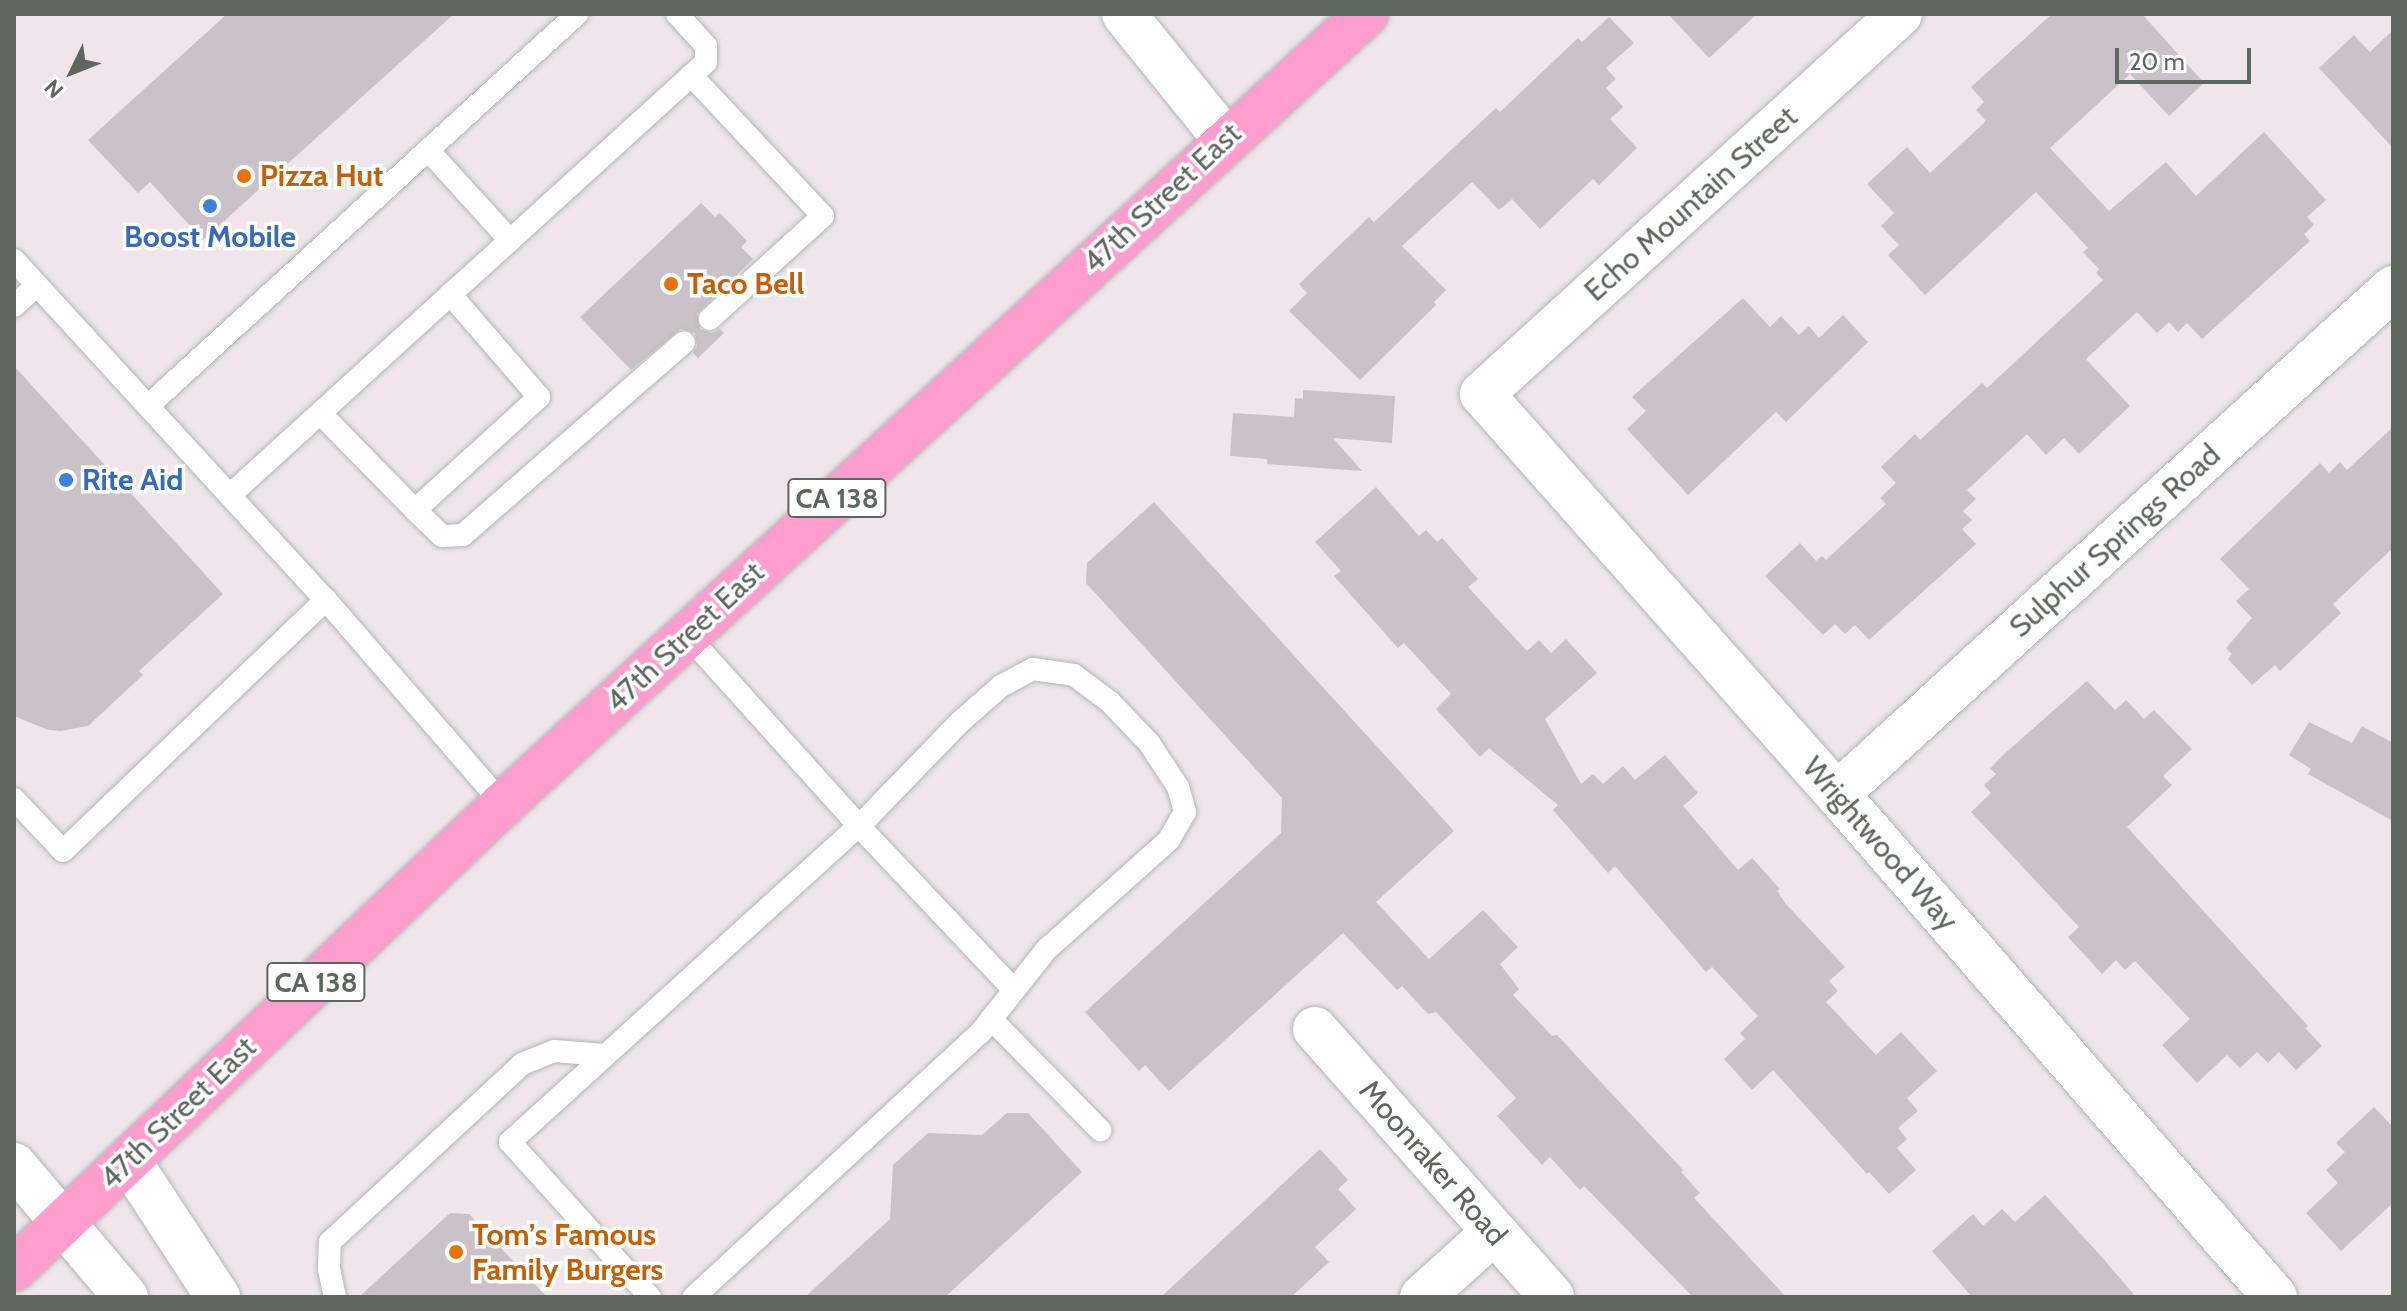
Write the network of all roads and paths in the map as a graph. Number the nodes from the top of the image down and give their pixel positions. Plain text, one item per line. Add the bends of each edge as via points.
1 (577, 14) edge
2 (677, 14) edge
3 (1124, 14) edge
4 (1366, 14) edge
5 (1900, 14) edge
6 (691, 75) junction
7 (1225, 139) junction
8 (428, 150) junction
9 (510, 240) junction
10 (14, 260) edge
11 (37, 285) junction
12 (2393, 288) edge
13 (450, 294) junction
14 (14, 306) edge
15 (710, 319) dead end
16 (684, 342) dead end
17 (1482, 394) joint
18 (149, 405) junction
19 (320, 413) junction
20 (230, 495) junction
21 (415, 510) junction
22 (326, 600) junction
23 (687, 635) junction
24 (1837, 794) junction
25 (14, 799) edge
26 (503, 804) junction
27 (858, 825) junction
28 (1014, 990) junction
29 (991, 1019) junction
30 (1315, 1029) dead end
31 (604, 1055) junction
32 (1100, 1130) dead end
33 (129, 1161) junction
34 (14, 1165) edge
35 (64, 1223) junction
36 (1494, 1232) junction
37 (14, 1269) edge
38 (126, 1297) edge
39 (218, 1297) edge
40 (335, 1297) edge
41 (650, 1297) edge
42 (694, 1297) edge
43 (1422, 1297) edge
44 (1552, 1297) edge
45 (2275, 1297) edge

1 - 8 lane
2 - 6 lane via 706,46 706,62
3 - 7 street
4 - 7 highway, 47th Street East / CA 138
5 - 17 street, Echo Mountain Street
6 - 9 lane
6 - 15 lane via 823,216
7 - 23 highway, 47th Street East / CA 138
8 - 9 lane
8 - 18 lane
9 - 13 lane
10 - 11 lane
11 - 14 lane
11 - 18 lane
12 - 24 street, Sulphur Springs Road
13 - 19 lane
13 - 21 lane via 539,397
16 - 21 lane via 463,535 442,536
17 - 24 street, Wrightwood Way
18 - 20 lane
19 - 20 lane
19 - 21 lane
20 - 22 lane
22 - 25 lane via 63,851
22 - 26 lane
23 - 26 highway, 47th Street East / CA 138
23 - 27 lane
24 - 45 street, Wrightwood Way
26 - 33 highway, 47th Street East / CA 138
27 - 28 lane
27 - 28 lane via 960,722 1001,686 1033,669 1074,675 1110,702 1149,743 1178,787 1185,812 1169,840 1046,950
27 - 31 lane
28 - 29 lane
29 - 32 lane
29 - 42 lane
30 - 36 street, Moonraker Road
31 - 40 lane via 555,1051 522,1064 330,1242
31 - 41 lane via 510,1142
33 - 35 highway, 47th Street East / CA 138
33 - 39 street
34 - 35 street
35 - 37 highway, 47th Street East / CA 138
35 - 38 street
36 - 43 street
36 - 44 street, Moonraker Road

